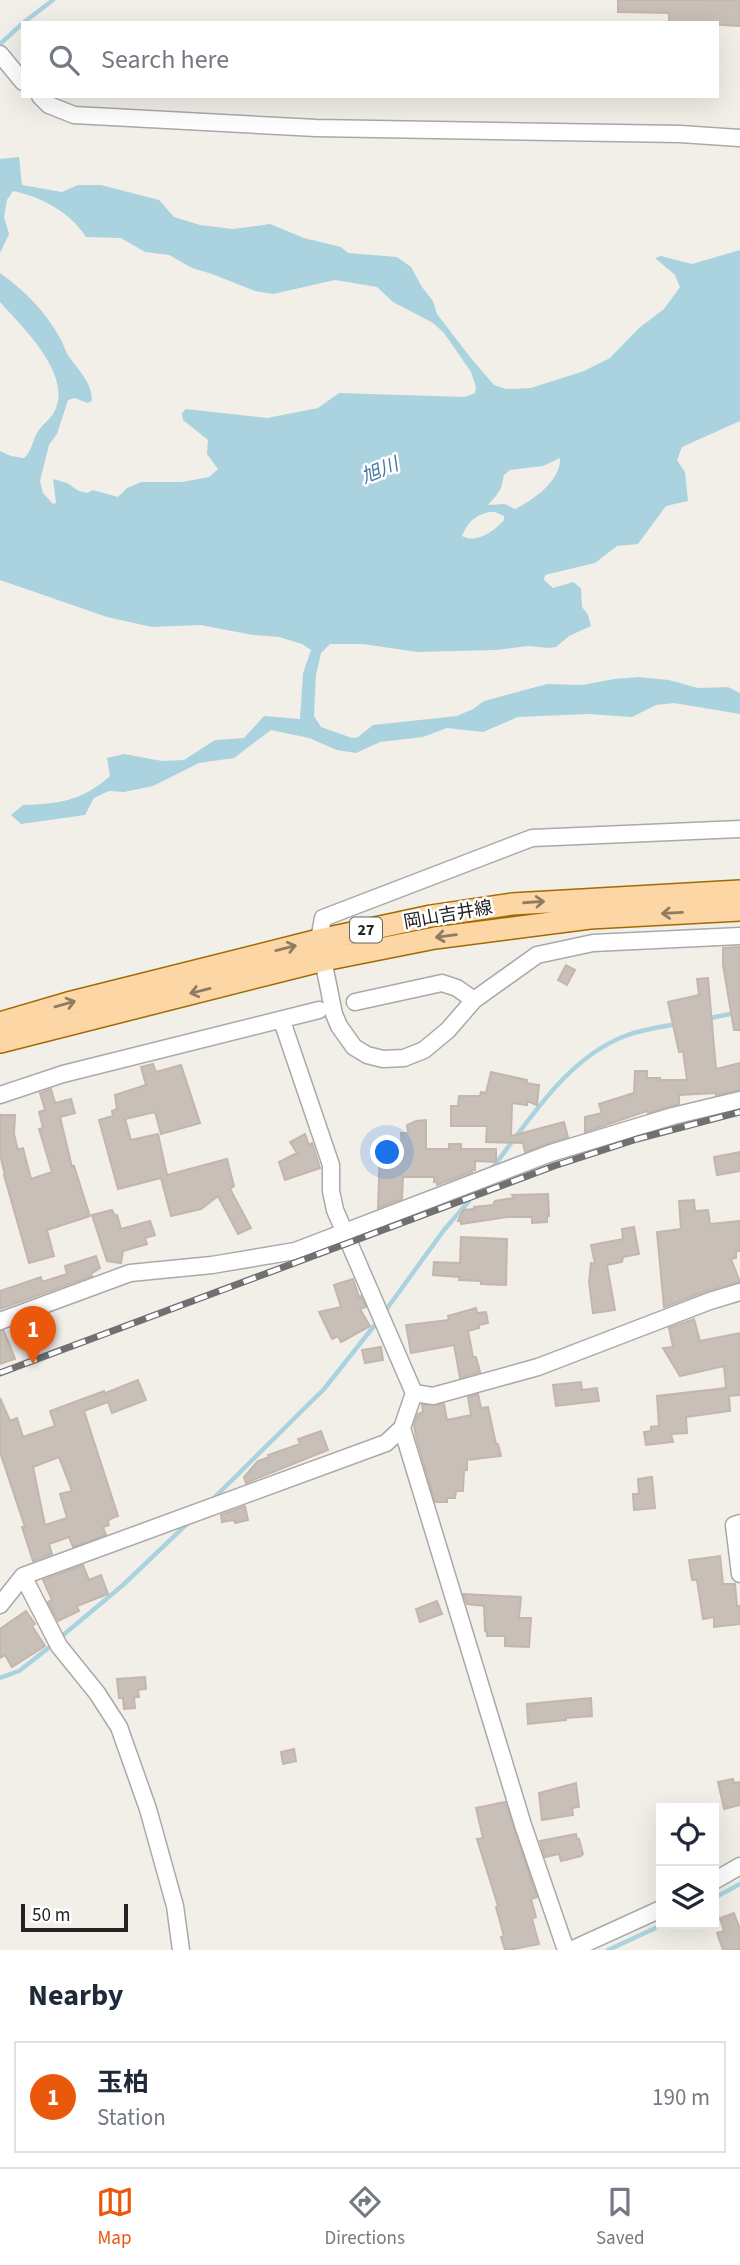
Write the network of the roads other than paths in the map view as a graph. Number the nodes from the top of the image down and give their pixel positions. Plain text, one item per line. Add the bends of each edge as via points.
1 (0, 54) edge
2 (21, 80) edge
3 (42, 98) edge
4 (740, 138) edge
5 (740, 829) edge
6 (740, 891) edge
7 (740, 910) edge
8 (740, 936) edge
9 (321, 950) junction
10 (474, 1000) junction
11 (355, 1002) dead end
12 (320, 1010) dead end
13 (282, 1021) junction
14 (0, 1023) edge
15 (0, 1042) edge
16 (0, 1095) edge
17 (740, 1100) edge
18 (345, 1232) junction
19 (740, 1292) edge
20 (0, 1321) edge
21 (414, 1393) junction
22 (402, 1428) junction
23 (740, 1523) edge
24 (740, 1574) edge
25 (23, 1576) junction
26 (0, 1605) edge
27 (740, 1866) edge
28 (719, 1878) edge
29 (656, 1911) edge
30 (181, 1950) edge
31 (566, 1950) edge
32 (571, 1950) edge

1 - 2 street
3 - 4 street via 74,115 316,128
5 - 9 street via 532,838 323,918
9 -> 6 main road, 岡山吉井線 / 27 via 431,916 512,904
7 -> 9 main road, 岡山吉井線 / 27 via 590,918
8 - 10 street via 593,943 537,956
9 - 10 street via 339,1026 354,1047 368,1055 404,1058 424,1050
14 -> 9 main road, 岡山吉井線 / 27 via 68,1003
9 -> 15 main road, 岡山吉井線 / 27
10 - 11 street via 442,983
12 - 13 street
13 - 16 street via 63,1074
13 - 18 street via 331,1165 331,1191
17 - 18 street via 551,1153
18 - 20 street via 295,1251 130,1273
18 - 21 street
19 - 21 street via 538,1367 433,1395
21 - 22 street
22 - 25 street via 386,1443
22 - 31 street
23 - 24 street via 734,1525
25 - 26 street
25 - 30 street via 59,1646 120,1727 176,1906
27 - 28 street
29 - 32 street

